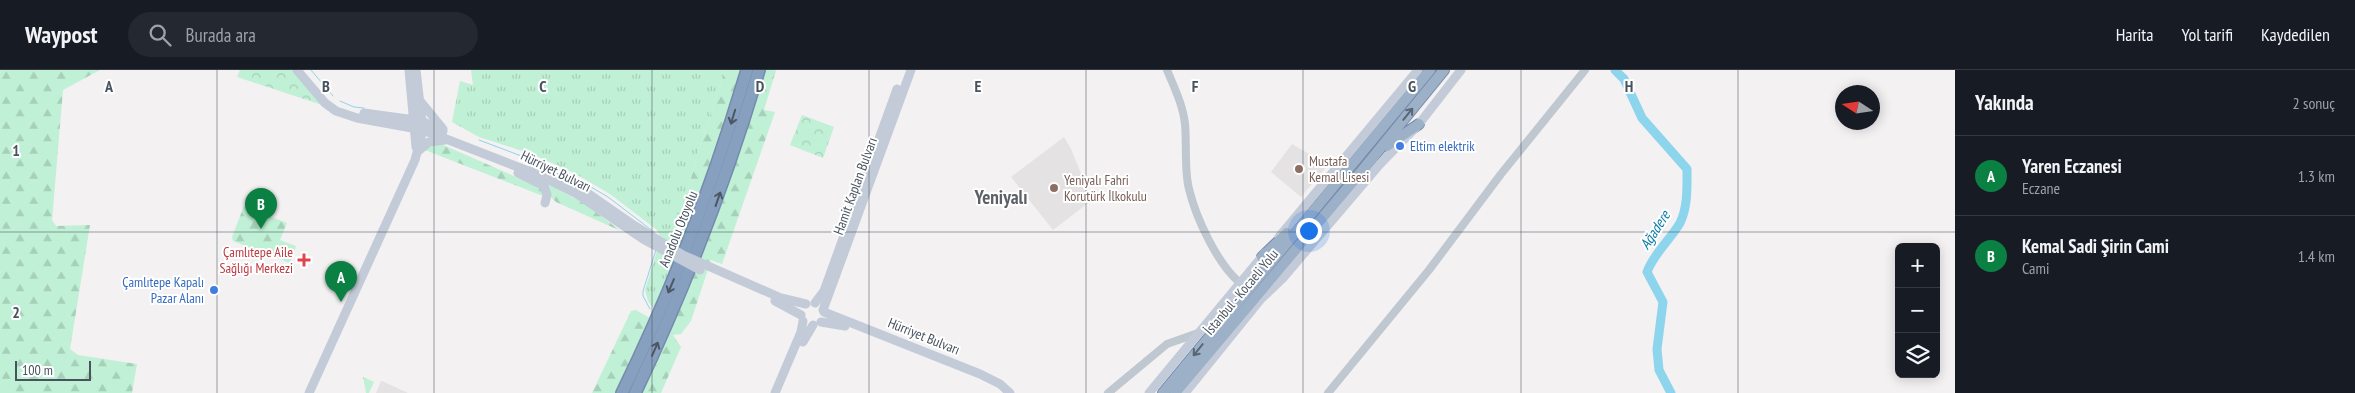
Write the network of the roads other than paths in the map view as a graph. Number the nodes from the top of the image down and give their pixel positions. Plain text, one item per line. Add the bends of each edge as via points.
1 (298, 70) edge
2 (303, 70) edge
3 (409, 70) edge
4 (416, 70) edge
5 (747, 70) edge
6 (759, 70) edge
7 (904, 70) edge
8 (911, 70) edge
9 (1167, 70) edge
10 (1418, 70) edge
11 (1430, 70) edge
12 (1444, 70) edge
13 (1461, 70) edge
14 (1585, 70) edge
15 (416, 100) junction
16 (403, 122) junction
17 (1418, 124) junction
18 (418, 125) junction
19 (449, 136) junction
20 (417, 152) junction
21 (485, 154) junction
22 (1376, 154) junction
23 (1360, 156) junction
24 (1348, 188) junction
25 (578, 191) junction
26 (544, 203) dead end
27 (1262, 257) junction
28 (1239, 282) junction
29 (1260, 299) junction
30 (811, 304) junction
31 (824, 311) junction
32 (802, 318) junction
33 (817, 324) junction
34 (1198, 333) junction
35 (309, 393) edge
36 (622, 393) edge
37 (635, 393) edge
38 (775, 393) edge
39 (781, 393) edge
40 (1002, 393) edge
41 (1010, 393) edge
42 (1108, 393) edge
43 (1149, 393) edge
44 (1163, 393) edge
45 (1175, 393) edge
46 (1185, 393) edge
47 (1328, 393) edge

1 - 16 main road, Hürriyet Bulvarı via 325,103 346,116
2 - 16 main road, Hürriyet Bulvarı via 337,107
3 - 15 main road
4 - 15 main road
5 -> 36 highway, Anadolu Otoyolu via 690,240
37 -> 6 highway, Anadolu Otoyolu via 714,210
7 - 30 main road, Hamit Kaplan Bulvarı via 824,291
8 - 31 main road, Hamit Kaplan Bulvarı
9 - 28 street via 1185,122 1188,189 1227,272
10 - 27 main road
11 - 23 highway
22 -> 12 highway, İstanbul - Kocaeli Yolu
13 - 17 main road
14 - 47 street via 1501,174 1430,270
15 - 16 main road
15 - 18 main road
15 - 19 main road
16 - 18 main road, Hürriyet Bulvarı
16 - 20 main road
17 - 22 highway
17 - 29 main road via 1283,278
18 - 19 main road, Hürriyet Bulvarı
18 - 20 main road
19 - 20 main road via 429,142
19 - 21 main road, Hürriyet Bulvarı
19 - 25 main road, Hürriyet Bulvarı via 545,172
20 - 35 main road via 408,179
21 - 25 main road, Hürriyet Bulvarı
21 - 26 main road via 544,186 547,195
22 - 24 highway, İstanbul - Kocaeli Yolu
23 - 27 highway
23 -> 44 highway
24 - 29 highway
24 - 45 highway, İstanbul - Kocaeli Yolu
25 - 30 main road, Hürriyet Bulvarı, bridge via 683,255 781,298
25 - 32 main road, Hürriyet Bulvarı, bridge via 643,239 684,262 791,308
27 - 28 main road
28 - 34 main road
29 - 46 main road
30 - 31 main road, Hürriyet Bulvarı
30 - 32 main road, Hamit Kaplan Bulvarı
31 - 33 main road, Hamit Kaplan Bulvarı
31 - 41 main road, Hürriyet Bulvarı via 980,374
32 - 33 main road, Hürriyet Bulvarı
32 - 38 main road, Hamit Kaplan Bulvarı via 801,332
33 - 39 main road, Hamit Kaplan Bulvarı via 807,334
33 - 40 main road, Hürriyet Bulvarı via 833,322 870,335 978,379
34 - 42 street via 1167,344
34 - 43 main road

